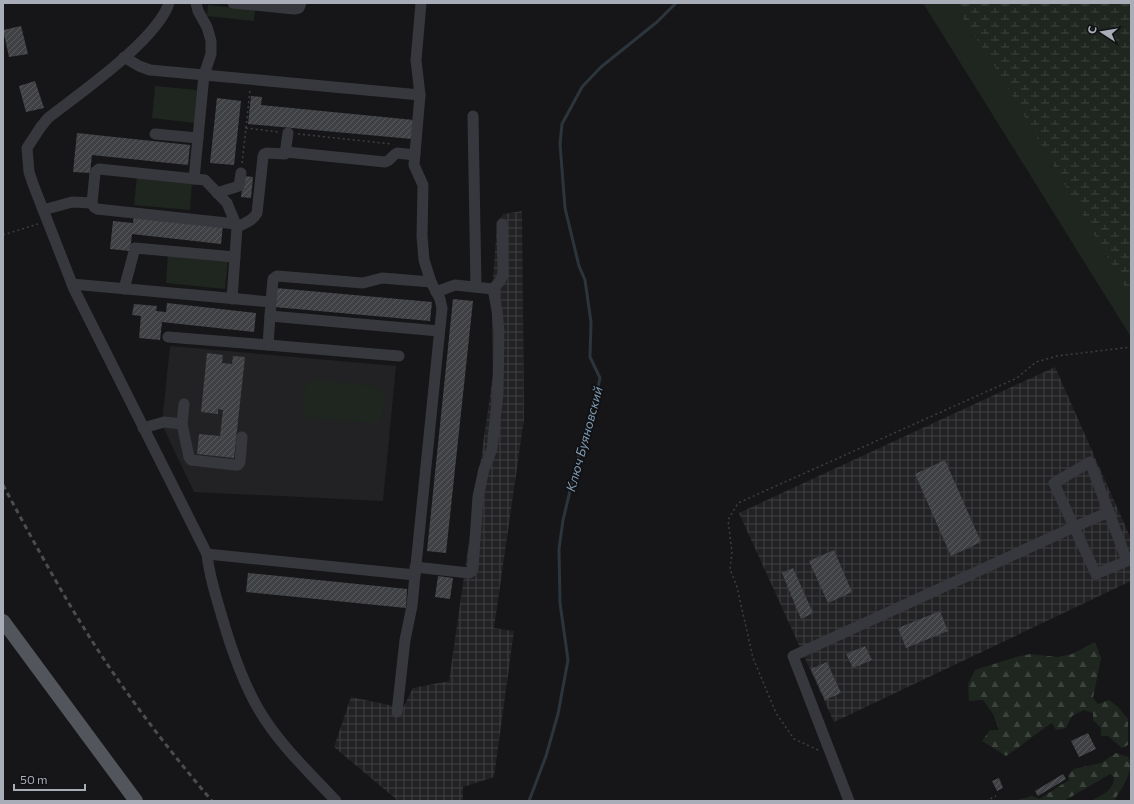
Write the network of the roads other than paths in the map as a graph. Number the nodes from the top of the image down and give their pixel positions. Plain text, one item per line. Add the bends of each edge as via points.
1 (170, 3) edge
2 (196, 3) edge
3 (233, 3) edge
4 (301, 3) edge
5 (421, 3) edge
6 (124, 57) junction
7 (204, 75) junction
8 (420, 95) junction
9 (473, 116) dead end
10 (288, 133) road end
11 (155, 134) dead end
12 (198, 138) junction
13 (286, 152) junction
14 (415, 155) junction
15 (241, 174) road end
16 (194, 179) junction
17 (217, 193) junction
18 (92, 203) junction
19 (43, 210) junction
20 (502, 224) dead end
21 (237, 225) junction
22 (235, 257) junction
23 (431, 282) junction
24 (72, 284) junction
25 (476, 287) junction
26 (124, 289) junction
27 (493, 289) junction
28 (436, 292) junction
29 (232, 299) junction
30 (271, 302) junction
31 (270, 316) junction
32 (439, 331) junction
33 (168, 337) dead end
34 (268, 345) junction
35 (399, 356) dead end
36 (184, 404) dead end
37 (182, 424) junction
38 (143, 428) junction
39 (242, 437) dead end
40 (1109, 512) junction
41 (1074, 527) junction
42 (207, 554) junction
43 (415, 571) junction
44 (3, 621) edge
45 (397, 712) dead end
46 (136, 801) edge
47 (336, 801) edge
48 (848, 801) edge

1 - 6 street via 158,24
2 - 7 street via 211,41 211,54
3 - 4 street via 294,9 299,8
5 - 8 street via 416,60
6 - 7 street via 144,69
6 - 19 street via 48,118 27,148 29,172
7 - 8 street
7 - 12 street
8 - 14 street
9 - 25 street
10 - 13 street
11 - 12 street
12 - 16 street
13 - 14 street via 385,162 395,154
13 - 21 street via 282,155 264,154 257,213 253,219
14 - 23 street via 415,168 423,185 424,260
15 - 17 street via 239,186
16 - 17 street via 205,180
16 - 18 street via 99,169 95,174
17 - 21 street via 227,203
18 - 19 street via 72,202
18 - 21 street via 97,208
19 - 24 street
20 - 27 street via 503,274
21 - 22 street
22 - 26 street via 135,248
22 - 29 street
23 - 28 street
23 - 30 street via 382,278 363,283 277,276 274,279
24 - 26 street
24 - 38 street
25 - 27 street
25 - 28 street via 456,285
26 - 29 street
27 - 43 street via 499,332 498,393 492,449 484,469 478,497 473,569 472,572
28 - 32 street via 442,303
29 - 30 street
30 - 31 street
31 - 32 street
31 - 34 street
32 - 43 street
33 - 34 street
34 - 35 street
36 - 37 street
37 - 38 street via 164,422
37 - 39 street via 189,457 193,461 238,465
38 - 42 street
40 - 41 street
40 - 41 street via 1127,561 1096,574
40 - 41 street via 1090,462 1054,483
41 - 48 street via 793,656
42 - 43 street
42 - 47 street via 208,570 227,634 255,703 291,754
43 - 45 street
44 - 46 main road

